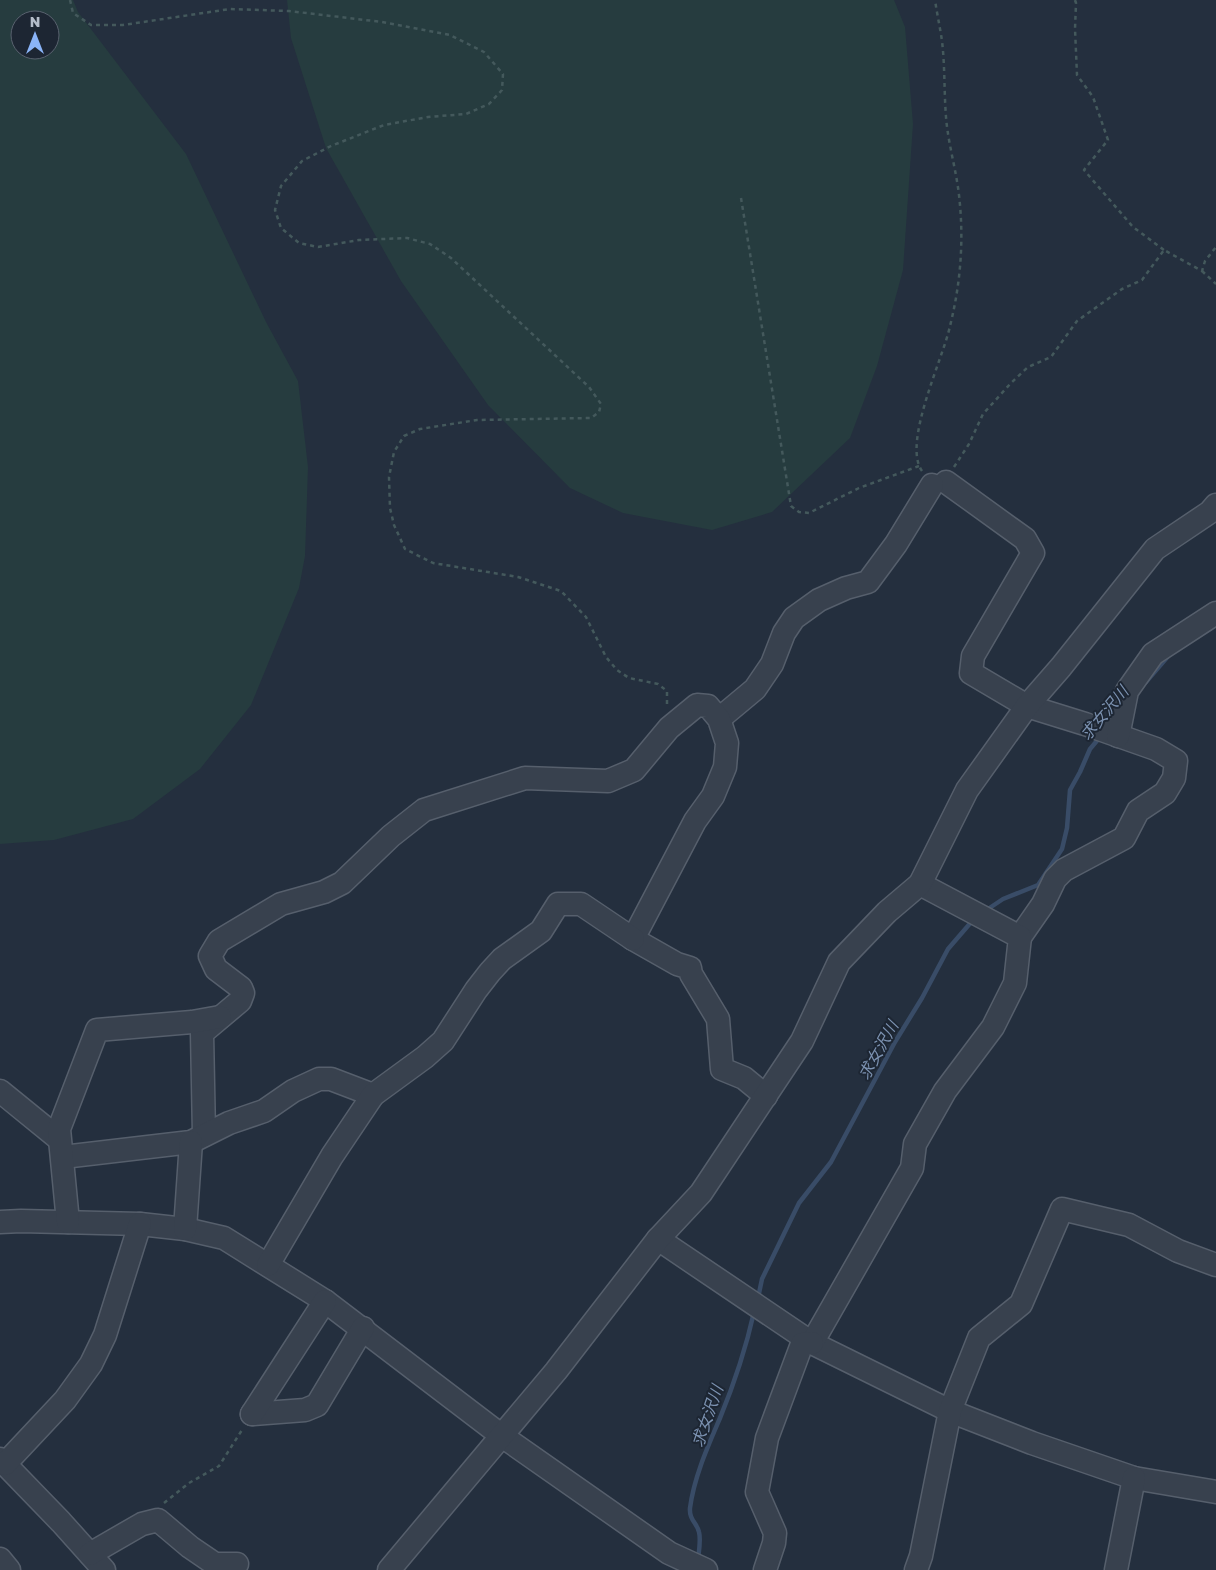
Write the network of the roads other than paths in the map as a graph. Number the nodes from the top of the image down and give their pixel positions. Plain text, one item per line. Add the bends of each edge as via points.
1 (1216, 505) edge
2 (1216, 613) edge
3 (1027, 706) junction
4 (719, 719) junction
5 (1118, 736) junction
6 (920, 884) junction
7 (1020, 937) junction
8 (632, 939) junction
9 (220, 1017) junction
10 (0, 1090) edge
11 (373, 1095) junction
12 (766, 1096) junction
13 (198, 1138) junction
14 (61, 1148) junction
15 (10, 1221) edge
16 (68, 1222) junction
17 (140, 1224) junction
18 (185, 1228) junction
19 (0, 1238) edge
20 (658, 1239) junction
21 (268, 1265) junction
22 (1216, 1266) edge
23 (325, 1300) junction
24 (363, 1328) junction
25 (812, 1343) junction
26 (950, 1411) junction
27 (502, 1436) junction
28 (3, 1462) edge
29 (1134, 1478) junction
30 (1216, 1492) edge
31 (0, 1559) edge
32 (666, 1561) edge
33 (97, 1562) edge
34 (237, 1564) dead end
35 (9, 1570) edge
36 (389, 1570) edge
37 (706, 1570) edge
38 (765, 1570) edge
39 (916, 1570) edge
40 (1116, 1570) edge

1 - 3 street via 1155,549
2 - 5 street via 1153,654 1127,692
3 - 4 street via 970,673 973,656 1033,553 1026,539 939,483 868,582 819,600 794,618 784,633 772,664 755,689
3 - 5 street
3 - 6 street via 967,790
4 - 8 street via 727,743 725,767 713,796 695,821
4 - 9 street via 708,706 697,705 669,728 634,770 608,781 525,778 424,810 342,883 324,892 281,904 219,941 210,956 216,969 243,993 240,1001
5 - 7 street via 1156,749 1176,761 1174,778 1166,792 1138,811 1124,838 1064,870 1055,879 1043,904
6 - 7 street
6 - 12 street via 887,912 839,962 802,1041
7 - 25 street via 1011,992 993,1027 944,1091 915,1144 912,1168
8 - 11 street via 580,904 558,904 541,932 502,959 490,972 443,1041
8 - 12 street via 690,968 718,1019 722,1069 744,1078
9 - 13 street via 202,1033
9 - 14 street via 96,1030 59,1129
10 - 14 street
11 - 13 street via 331,1079 319,1079 293,1091 264,1111
11 - 21 street via 332,1156
12 - 20 street via 701,1192
13 - 14 street
13 - 18 street
14 - 16 street
15 - 16 street
15 - 19 street
16 - 17 street
17 - 18 street
17 - 28 street via 105,1335 91,1364 65,1400
18 - 21 street via 224,1238
20 - 25 street
20 - 27 street
21 - 23 street
22 - 26 street via 1130,1226 1062,1209 1021,1304 979,1338
23 - 24 street
23 - 24 street via 252,1414 305,1410 317,1405
24 - 27 street
25 - 26 street
25 - 38 street via 802,1344 767,1438 757,1492 775,1533
26 - 29 street
26 - 39 street
27 - 32 street
27 - 36 street
28 - 33 street
29 - 30 street
29 - 40 street
31 - 35 street
32 - 37 street
33 - 34 street via 142,1524 158,1520 215,1564

